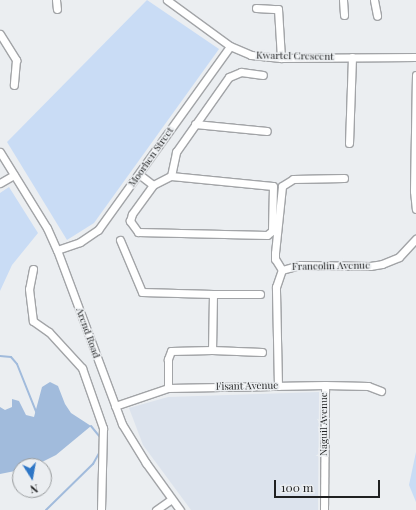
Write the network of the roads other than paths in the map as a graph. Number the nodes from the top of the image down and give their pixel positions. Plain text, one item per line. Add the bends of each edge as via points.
1 (56, 0) edge
2 (167, 0) edge
3 (343, 0) edge
4 (374, 0) edge
5 (256, 8) dead end
6 (57, 9) dead end
7 (344, 15) dead end
8 (377, 16) dead end
9 (0, 34) edge
10 (230, 46) junction
11 (352, 57) junction
12 (416, 57) edge
13 (282, 58) junction
14 (263, 75) dead end
15 (416, 75) edge
16 (14, 85) dead end
17 (195, 124) junction
18 (267, 131) dead end
19 (349, 143) dead end
20 (0, 152) edge
21 (14, 175) junction
22 (140, 175) junction
23 (171, 176) junction
24 (344, 178) dead end
25 (0, 183) edge
26 (153, 185) junction
27 (416, 209) edge
28 (416, 239) edge
29 (120, 240) dead end
30 (58, 250) junction
31 (33, 269) dead end
32 (282, 270) junction
33 (213, 294) junction
34 (260, 294) dead end
35 (212, 350) junction
36 (262, 352) dead end
37 (325, 385) junction
38 (278, 386) junction
39 (168, 388) junction
40 (381, 391) dead end
41 (115, 406) junction
42 (172, 499) junction
43 (101, 510) edge
44 (156, 510) edge
45 (180, 510) edge
46 (324, 510) edge

1 - 6 street
2 - 10 street, Kwartel Crescent
3 - 7 street
4 - 8 street
5 - 13 street via 278,9
9 - 16 street via 16,60
10 - 13 street, Kwartel Crescent via 250,55
10 - 22 street, Moorhen Street
11 - 12 street, Kwartel Crescent
11 - 13 street, Kwartel Crescent
11 - 19 street
14 - 17 street via 234,73
15 - 27 street
17 - 18 street
17 - 23 street via 176,152
20 - 21 street, Arend Road
21 - 25 street
21 - 30 street, Arend Road
22 - 26 street
22 - 30 street, Moorhen Street via 98,230 80,242
23 - 26 street
23 - 26 street via 273,186 272,231 270,234 261,235 138,232 130,221 132,214
24 - 32 street via 293,179 282,186 275,259
28 - 32 street, Francolin Avenue via 399,257 382,264 299,265
29 - 33 street via 142,292
30 - 41 street, Arend Road
31 - 43 street via 29,289 33,321 49,332 82,368 103,428
32 - 38 street, Francolin Avenue via 276,287
33 - 34 street
33 - 35 street
35 - 36 street
35 - 39 street via 171,351 168,359
37 - 38 street, Fisant Avenue
37 - 40 street, Fisant Avenue via 368,386
37 - 46 street, Naguil Avenue
38 - 39 street, Fisant Avenue
39 - 41 street, Fisant Avenue
41 - 42 street, Arend Road via 131,441
42 - 44 street
42 - 45 street, Arend Road

